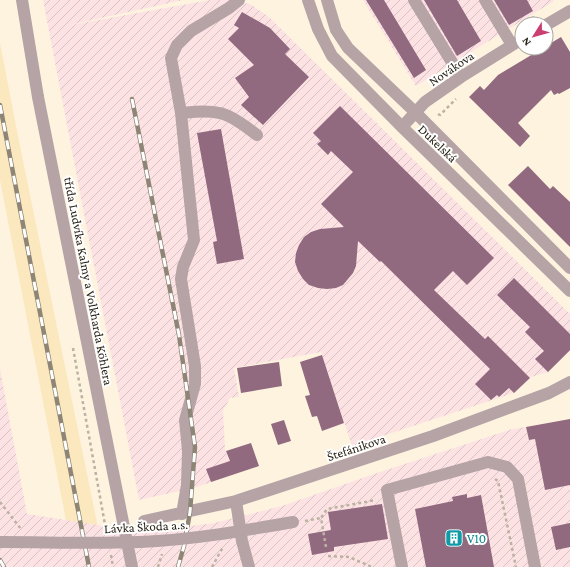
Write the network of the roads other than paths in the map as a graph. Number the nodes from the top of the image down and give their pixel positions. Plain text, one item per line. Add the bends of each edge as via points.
1 (22, 0) edge
2 (239, 0) edge
3 (308, 0) edge
4 (327, 0) edge
5 (414, 0) edge
6 (485, 0) edge
7 (570, 11) edge
8 (554, 20) edge
9 (514, 38) edge
10 (514, 44) edge
11 (461, 77) junction
12 (415, 112) junction
13 (181, 113) junction
14 (402, 127) junction
15 (257, 135) dead end
16 (570, 268) edge
17 (570, 291) edge
18 (570, 382) edge
19 (236, 501) junction
20 (186, 513) junction
21 (144, 521) dead end
22 (293, 522) dead end
23 (0, 542) edge
24 (132, 567) edge
25 (249, 567) edge
26 (402, 567) edge
27 (535, 567) edge

1 - 24 street, třída Ludvíka Kalmy a Volkharda Köhlera via 38,98
2 - 13 street via 191,31 177,45 171,58
3 - 14 street, Dukelská via 318,29 332,56
4 - 12 street, Dukelská via 336,30 348,48
5 - 11 street
6 - 9 street
7 - 8 street
10 - 11 street, Novákova
11 - 12 street, Novákova
12 - 14 street, Novákova
12 - 16 street, Dukelská
13 - 15 street via 220,113
13 - 20 street via 194,240 181,279 195,366 195,384 185,420 188,451
14 - 17 street, Dukelská
18 - 19 street, Štefánikova via 549,393 433,436
19 - 20 street, Štefánikova
19 - 25 street
20 - 21 street, Štefánikova
22 - 23 street, Lávka Škoda a.s., bridge via 210,536 141,542
26 - 27 street via 387,490 488,462 507,467 518,479

